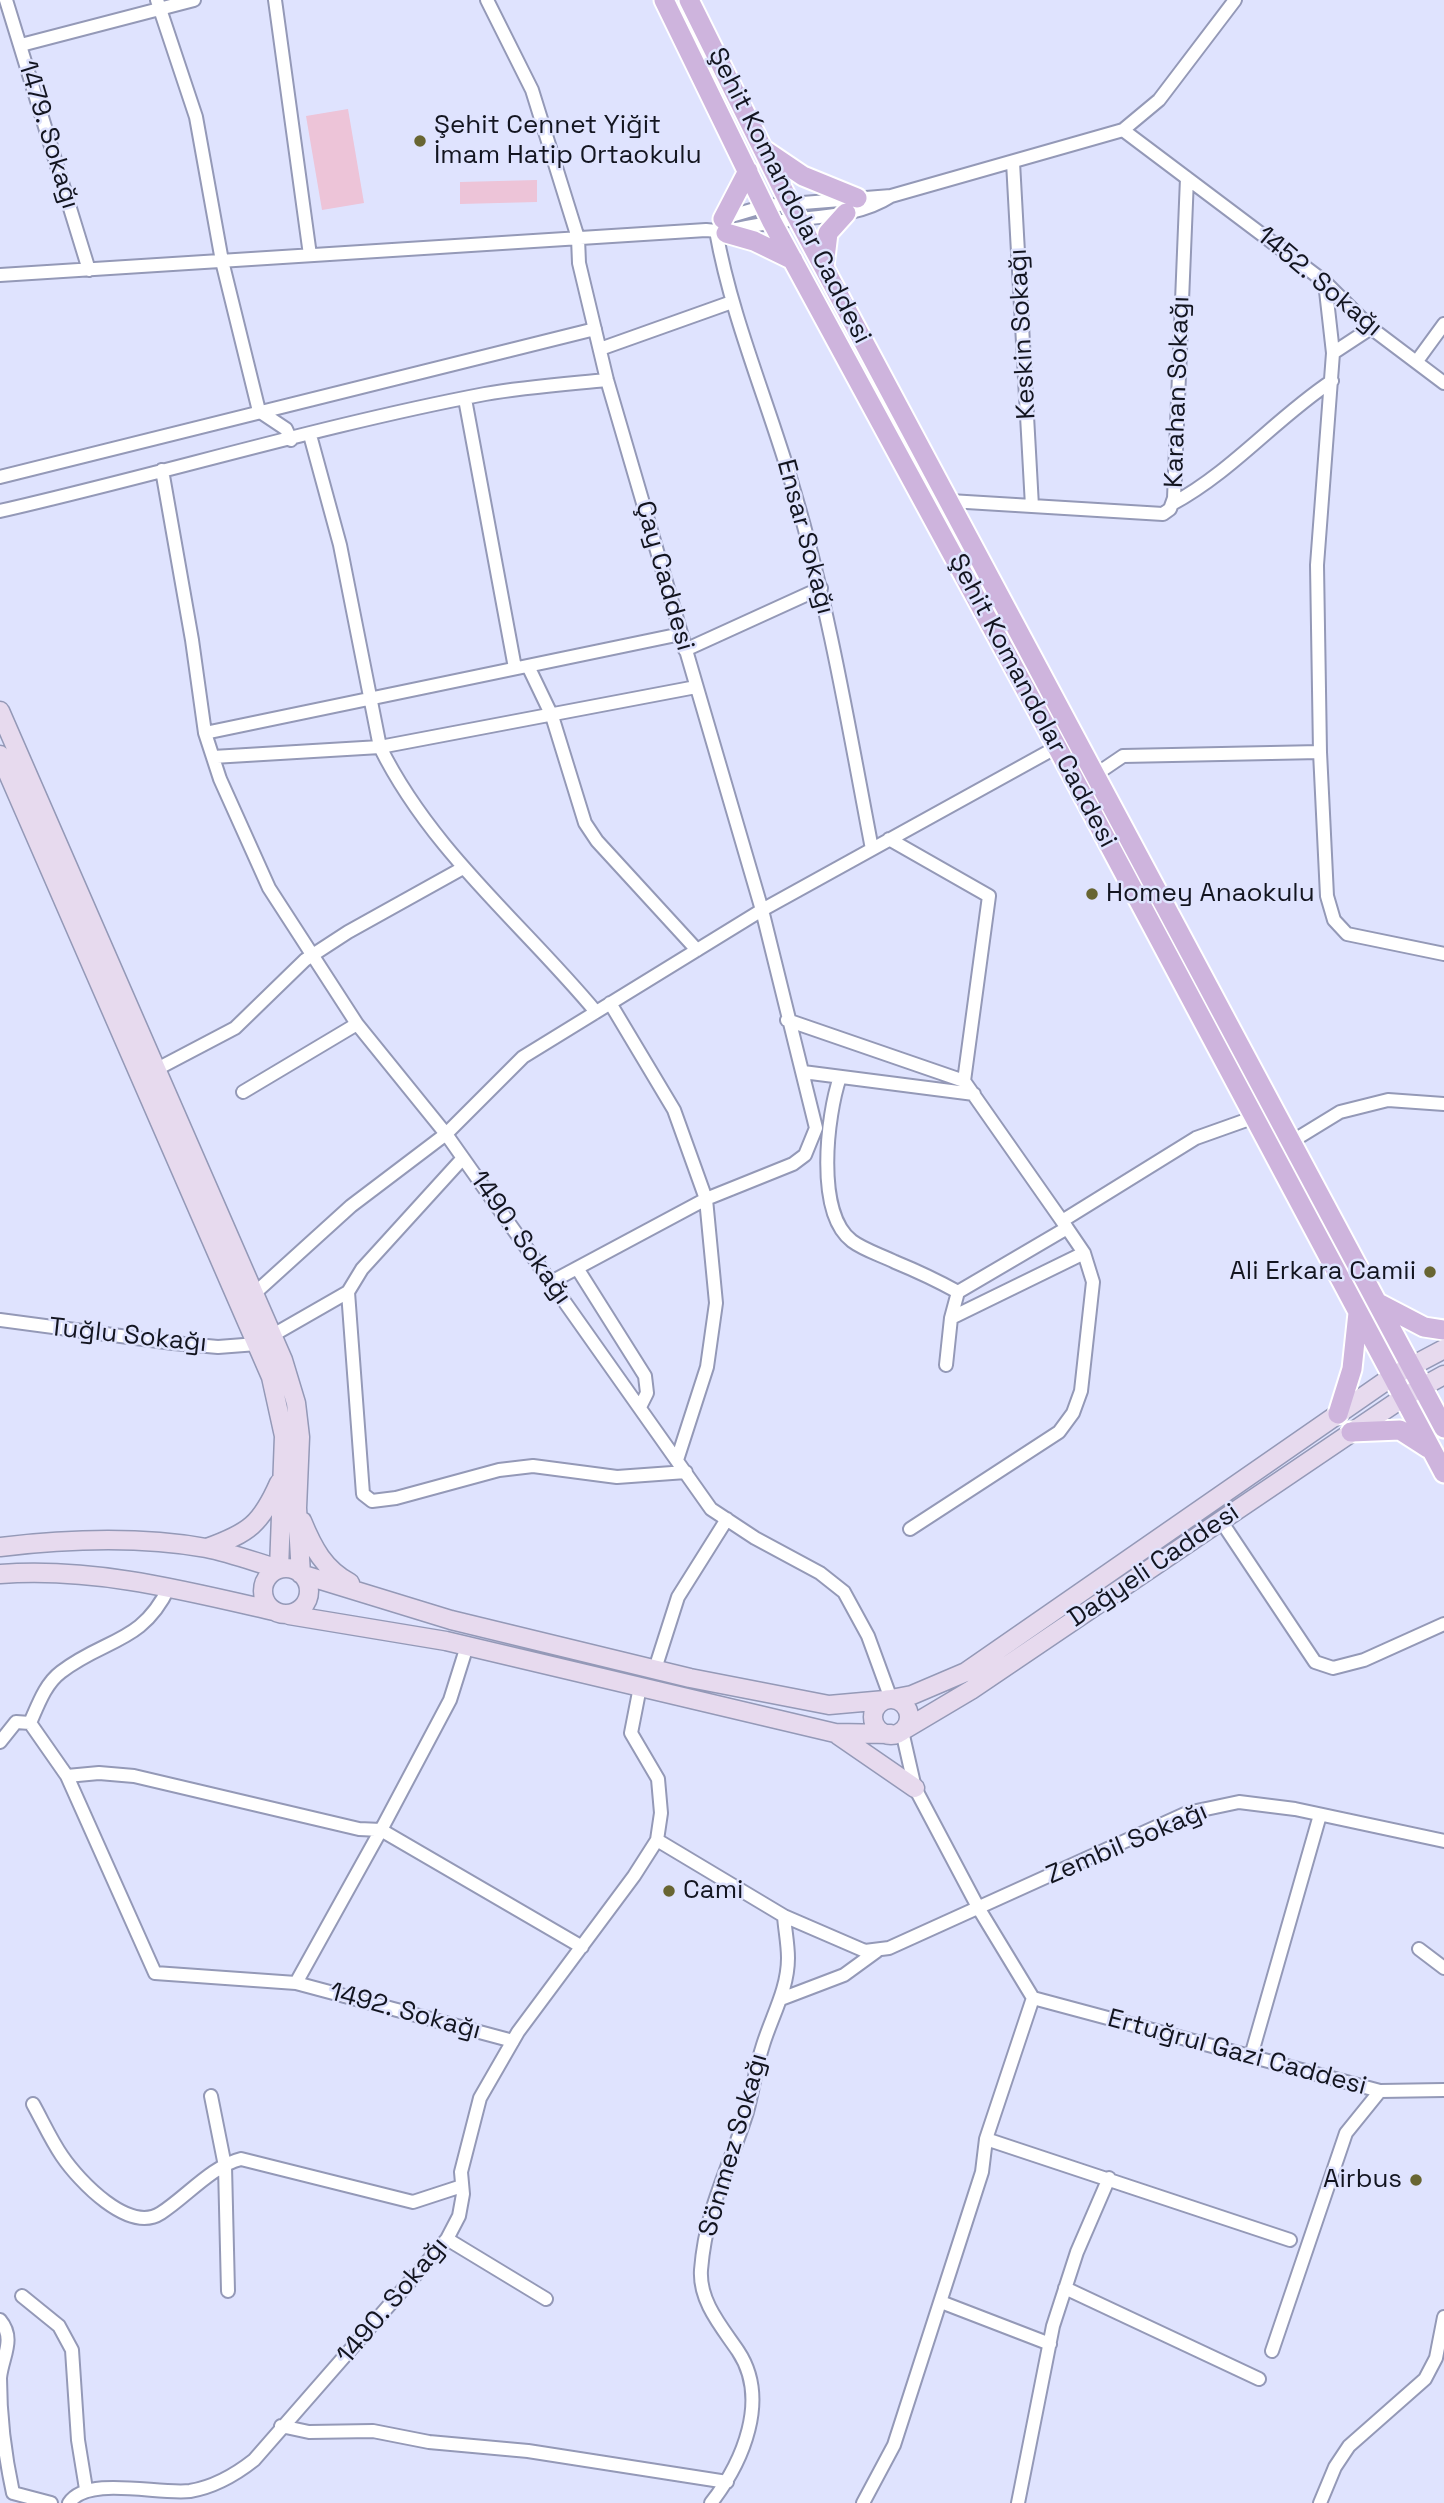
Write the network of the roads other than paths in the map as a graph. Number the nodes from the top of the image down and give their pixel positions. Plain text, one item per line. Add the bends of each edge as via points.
1 (6, 0) edge
2 (194, 0) edge
3 (275, 0) edge
4 (487, 0) edge
5 (664, 0) edge
6 (689, 0) edge
7 (1234, 0) edge
8 (159, 4) edge
9 (20, 45) junction
10 (1123, 131) junction
11 (760, 146) junction
12 (1013, 162) junction
13 (748, 171) junction
14 (1187, 178) junction
15 (852, 206) junction
16 (795, 213) junction
17 (769, 214) junction
18 (718, 228) junction
19 (578, 238) junction
20 (310, 254) junction
21 (222, 261) junction
22 (793, 261) junction
23 (824, 267) junction
24 (89, 270) junction
25 (0, 275) edge
26 (1325, 282) junction
27 (732, 302) junction
28 (1444, 324) edge
29 (1371, 328) junction
30 (595, 329) junction
31 (600, 349) junction
32 (1333, 353) junction
33 (1417, 360) junction
34 (607, 380) junction
35 (1332, 380) junction
36 (1444, 383) edge
37 (465, 399) junction
38 (258, 411) junction
39 (310, 435) junction
40 (291, 440) junction
41 (162, 470) junction
42 (0, 477) edge
43 (950, 501) junction
44 (1172, 504) junction
45 (1032, 506) junction
46 (0, 511) edge
47 (821, 588) junction
48 (681, 634) junction
49 (685, 650) junction
50 (522, 667) junction
51 (696, 687) junction
52 (371, 698) junction
53 (0, 711) edge
54 (552, 716) junction
55 (205, 733) junction
56 (380, 747) junction
57 (1057, 747) junction
58 (1320, 752) junction
59 (0, 755) edge
60 (213, 757) junction
61 (1095, 775) junction
62 (890, 839) junction
63 (872, 849) junction
64 (463, 868) junction
65 (762, 910) junction
66 (697, 950) junction
67 (1444, 954) edge
68 (314, 956) junction
69 (610, 1003) junction
70 (596, 1012) junction
71 (787, 1020) junction
72 (357, 1024) junction
73 (157, 1069) junction
74 (803, 1072) junction
75 (840, 1077) junction
76 (964, 1081) junction
77 (243, 1092) dead end
78 (974, 1094) junction
79 (1444, 1104) edge
80 (1255, 1117) junction
81 (446, 1134) junction
82 (1290, 1142) junction
83 (464, 1158) junction
84 (706, 1199) junction
85 (1065, 1225) junction
86 (1084, 1253) junction
87 (577, 1268) junction
88 (551, 1282) junction
89 (348, 1292) junction
90 (958, 1292) junction
91 (255, 1293) junction
92 (1376, 1302) junction
93 (1359, 1311) junction
94 (951, 1318) junction
95 (0, 1320) edge
96 (1444, 1330) edge
97 (265, 1340) junction
98 (1444, 1349) edge
99 (946, 1365) dead end
100 (1412, 1365) junction
101 (1444, 1375) edge
102 (1393, 1376) junction
103 (1422, 1387) junction
104 (1404, 1397) junction
105 (640, 1408) junction
106 (1338, 1414) junction
107 (1444, 1429) edge
108 (1351, 1433) junction
109 (1432, 1451) junction
110 (677, 1460) junction
111 (686, 1472) junction
112 (283, 1473) junction
113 (1444, 1473) edge
114 (297, 1508) junction
115 (727, 1519) junction
116 (1221, 1521) junction
117 (910, 1529) dead end
118 (0, 1547) edge
119 (207, 1548) junction
120 (279, 1569) junction
121 (0, 1574) edge
122 (301, 1574) junction
123 (169, 1587) junction
124 (377, 1598) junction
125 (281, 1613) junction
126 (1444, 1624) edge
127 (467, 1646) junction
128 (655, 1669) junction
129 (640, 1687) junction
130 (888, 1700) junction
131 (30, 1723) junction
132 (835, 1733) junction
133 (897, 1733) junction
134 (0, 1742) edge
135 (67, 1776) junction
136 (915, 1788) junction
137 (1320, 1815) junction
138 (381, 1830) junction
139 (656, 1840) junction
140 (1444, 1841) edge
141 (979, 1909) junction
142 (784, 1916) junction
143 (582, 1947) junction
144 (1419, 1949) dead end
145 (877, 1951) junction
146 (1444, 1968) edge
147 (296, 1983) junction
148 (781, 1998) junction
149 (1033, 1998) junction
150 (513, 2041) junction
151 (1251, 2056) junction
152 (1444, 2090) edge
153 (1380, 2091) junction
154 (211, 2096) dead end
155 (33, 2104) dead end
156 (986, 2139) junction
157 (225, 2166) junction
158 (1108, 2178) junction
159 (462, 2186) junction
160 (447, 2239) junction
161 (1290, 2240) dead end
162 (1065, 2288) junction
163 (228, 2291) dead end
164 (22, 2296) dead end
165 (546, 2299) dead end
166 (940, 2302) junction
167 (1444, 2317) edge
168 (0, 2320) edge
169 (1050, 2344) junction
170 (1441, 2346) edge
171 (1272, 2351) dead end
172 (1259, 2379) dead end
173 (281, 2426) junction
174 (727, 2483) junction
175 (86, 2489) junction
176 (9, 2498) edge
177 (51, 2503) edge
178 (69, 2503) edge
179 (711, 2503) edge
180 (863, 2503) edge
181 (1018, 2503) edge
182 (1320, 2503) edge

1 - 9 street, 1479. Sokağı
2 - 8 street
3 - 20 street
4 - 19 street, Çay Caddesi via 532,90
5 - 13 main road, Şehit Komandolar Caddesi
6 - 11 main road, Şehit Komandolar Caddesi
7 - 10 street via 1159,100
8 - 9 street
8 - 21 street via 196,117
9 - 24 street, 1479. Sokağı
10 - 12 street
10 - 14 street, 1452. Sokağı
11 - 15 main road
11 - 16 main road, Şehit Komandolar Caddesi
12 - 15 street
12 - 45 street, Keskin Sokağı
13 - 17 main road, Şehit Komandolar Caddesi
13 - 18 main road
14 - 26 street, 1452. Sokağı
14 - 44 street, Karahan Sokağı
15 - 16 street
15 - 23 main road via 828,233
16 - 17 street
16 - 23 main road, Şehit Komandolar Caddesi
17 - 18 street
17 - 22 main road, Şehit Komandolar Caddesi
18 - 19 street
18 - 22 main road
18 - 27 street, Ensar Sokağı
19 - 20 street
19 - 30 street, Çay Caddesi via 579,263
20 - 21 street
21 - 24 street
21 - 38 street
22 - 57 main road, Şehit Komandolar Caddesi
23 - 43 main road, Şehit Komandolar Caddesi
24 - 25 street
26 - 29 street, 1452. Sokağı
26 - 32 street
27 - 31 street
27 - 47 street, Ensar Sokağı via 794,489
28 - 33 street
29 - 32 street
29 - 33 street, 1452. Sokağı
30 - 31 street, Çay Caddesi
30 - 38 street
31 - 34 street, Çay Caddesi
32 - 35 street
33 - 36 street, 1452. Sokağı
34 - 37 street
34 - 48 street, Çay Caddesi
35 - 44 street via 1217,476
35 - 58 street via 1317,565
37 - 39 street
37 - 50 street
38 - 40 street via 286,429
38 - 42 street
39 - 40 street
39 - 52 street via 340,545
40 - 41 street
41 - 46 street
41 - 55 street, 1490. Sokağı
43 - 45 street, Karahan Sokağı
43 - 61 main road, Şehit Komandolar Caddesi
44 - 45 street, Karahan Sokağı via 1163,514
47 - 49 street
47 - 63 street, Ensar Sokağı
48 - 49 street, Çay Caddesi
48 - 50 street
49 - 51 street, Çay Caddesi
50 - 52 street
50 - 54 street
51 - 54 street
51 - 65 street, Çay Caddesi
52 - 55 street
52 - 56 street
53 - 73 street
54 - 56 street
54 - 66 street via 585,823
55 - 60 street, 1490. Sokağı
56 - 60 street
56 - 64 street
57 - 62 street
57 - 80 main road, Şehit Komandolar Caddesi
58 - 61 street via 1123,756
58 - 67 street via 1326,896 1335,920 1347,934
59 - 97 street
60 - 68 street, 1490. Sokağı via 269,888
61 - 82 main road, Şehit Komandolar Caddesi
62 - 63 street
62 - 76 street via 989,896
63 - 65 street
64 - 68 street
64 - 70 street
65 - 66 street
65 - 71 street, Çay Caddesi
66 - 69 street
68 - 72 street, 1490. Sokağı
68 - 73 street via 301,963 235,1028
69 - 70 street
69 - 84 street via 674,1110
70 - 81 street via 523,1057
71 - 74 street, Çay Caddesi
71 - 76 street
72 - 77 street
72 - 81 street, 1490. Sokağı
73 - 91 street
74 - 75 street
74 - 84 street, Çay Caddesi via 816,1128 805,1154 793,1164
75 - 78 street
75 - 90 street via 828,1132 831,1200 841,1229 852,1241
76 - 78 street
78 - 85 street
79 - 82 street via 1388,1100 1340,1112
80 - 85 street via 1196,1138
80 - 93 main road, Şehit Komandolar Caddesi
81 - 83 street, 1490. Sokağı
81 - 91 street via 351,1206
82 - 92 main road, Şehit Komandolar Caddesi
83 - 88 street, 1490. Sokağı
83 - 89 street via 362,1269
84 - 87 street, Çay Caddesi
84 - 110 street via 716,1303 707,1367
85 - 86 street
85 - 90 street
86 - 94 street
86 - 117 street via 1093,1282 1081,1391 1073,1413 1059,1432
87 - 88 street, Çay Caddesi
87 - 105 street via 645,1376 647,1393
88 - 105 street, 1490. Sokağı
89 - 97 street
89 - 111 street via 363,1494 372,1501 533,1466 617,1477
90 - 94 street
91 - 97 street
92 - 96 main road via 1424,1327
92 - 100 main road, Şehit Komandolar Caddesi
93 - 102 main road, Şehit Komandolar Caddesi
93 - 106 main road via 1352,1369
94 - 99 street
95 - 97 street, Tuğlu Sokağı via 218,1347
97 - 112 street via 284,1436
97 - 114 street via 296,1403 300,1437
98 - 100 street, Dağyeli Caddesi
100 - 102 street, Dağyeli Caddesi
100 - 103 main road, Şehit Komandolar Caddesi
101 - 103 street, Dağyeli Caddesi
102 - 104 main road, Şehit Komandolar Caddesi
102 - 106 street, Dağyeli Caddesi
103 - 104 street, Dağyeli Caddesi
103 - 107 main road, Şehit Komandolar Caddesi
104 - 108 street, Dağyeli Caddesi
104 - 109 main road, Şehit Komandolar Caddesi
105 - 110 street, 1490. Sokağı
106 - 130 street, Dağyeli Caddesi via 966,1672
108 - 109 main road via 1400,1430
108 - 116 street, Dağyeli Caddesi
109 - 113 main road, Şehit Komandolar Caddesi
110 - 111 street, 1490. Sokağı
111 - 115 street, 1490. Sokağı via 711,1509
112 - 119 street via 257,1523 242,1535
112 - 120 street
114 - 122 street
114 - 124 street via 320,1560 337,1576
115 - 128 street via 678,1597
115 - 130 street, 1490. Sokağı via 844,1592 868,1636
116 - 126 street via 1315,1662 1334,1668 1364,1660
116 - 133 street, Dağyeli Caddesi via 971,1690
118 - 119 street via 123,1541
119 - 120 street
120 - 122 street
120 - 125 street via 263,1585 264,1600
121 - 123 street via 60,1571
122 - 124 street
122 - 125 street via 309,1587 307,1602 296,1612
123 - 125 street
123 - 131 street via 159,1608 141,1627 60,1672 43,1693
124 - 128 street, Dağyeli Caddesi
125 - 127 street
127 - 129 street
127 - 138 street via 450,1700
128 - 130 street, Dağyeli Caddesi via 807,1703
129 - 132 street
129 - 139 street, 1490. Sokağı via 631,1733 658,1779 661,1814
130 - 133 street via 902,1702 908,1711 908,1722
130 - 133 street via 876,1708 874,1720 880,1730
131 - 134 street via 16,1722
131 - 135 street
132 - 133 street
132 - 136 street
133 - 136 street
135 - 138 street via 134,1776 359,1829
135 - 147 street, 1492. Sokağı via 155,1973
136 - 141 street
137 - 140 street, Zembil Sokağı
137 - 141 street, Zembil Sokağı via 1240,1802 1187,1813
137 - 151 street
138 - 143 street
138 - 147 street
139 - 142 street
139 - 143 street, 1490. Sokağı
141 - 145 street, Zembil Sokağı
141 - 149 street
142 - 145 street via 853,1948
142 - 148 street, Sönmez Sokağı via 788,1959
143 - 150 street, 1490. Sokağı
144 - 146 street
145 - 148 street, Zembil Sokağı via 844,1975
147 - 150 street, 1492. Sokağı
148 - 174 street, Sönmez Sokağı via 762,2046 747,2112 719,2181 701,2273 708,2305 739,2353 752,2398 750,2426
149 - 151 street, Ertuğrul Gazi Caddesi
149 - 156 street
150 - 159 street, 1490. Sokağı via 480,2098 461,2172
151 - 153 street, Ertuğrul Gazi Caddesi
152 - 153 street, Ertuğrul Gazi Caddesi
153 - 171 street via 1346,2133
154 - 157 street
155 - 157 street via 70,2167 127,2215 158,2215
156 - 158 street
156 - 166 street via 982,2172
157 - 159 street via 252,2160 413,2202
157 - 163 street
158 - 161 street
158 - 162 street
159 - 160 street, 1490. Sokağı via 459,2216
160 - 165 street
160 - 173 street, 1490. Sokağı
162 - 169 street
162 - 172 street
164 - 175 street via 59,2326 72,2350
166 - 169 street
166 - 180 street via 894,2445
167 - 170 street
168 - 176 street via 8,2339 0,2376
169 - 181 street
170 - 182 street via 1425,2379 1349,2446
173 - 174 street via 309,2432 365,2430
173 - 175 street, 1490. Sokağı via 254,2460 213,2485 164,2492
174 - 179 street, Sönmez Sokağı
175 - 178 street
176 - 177 street

